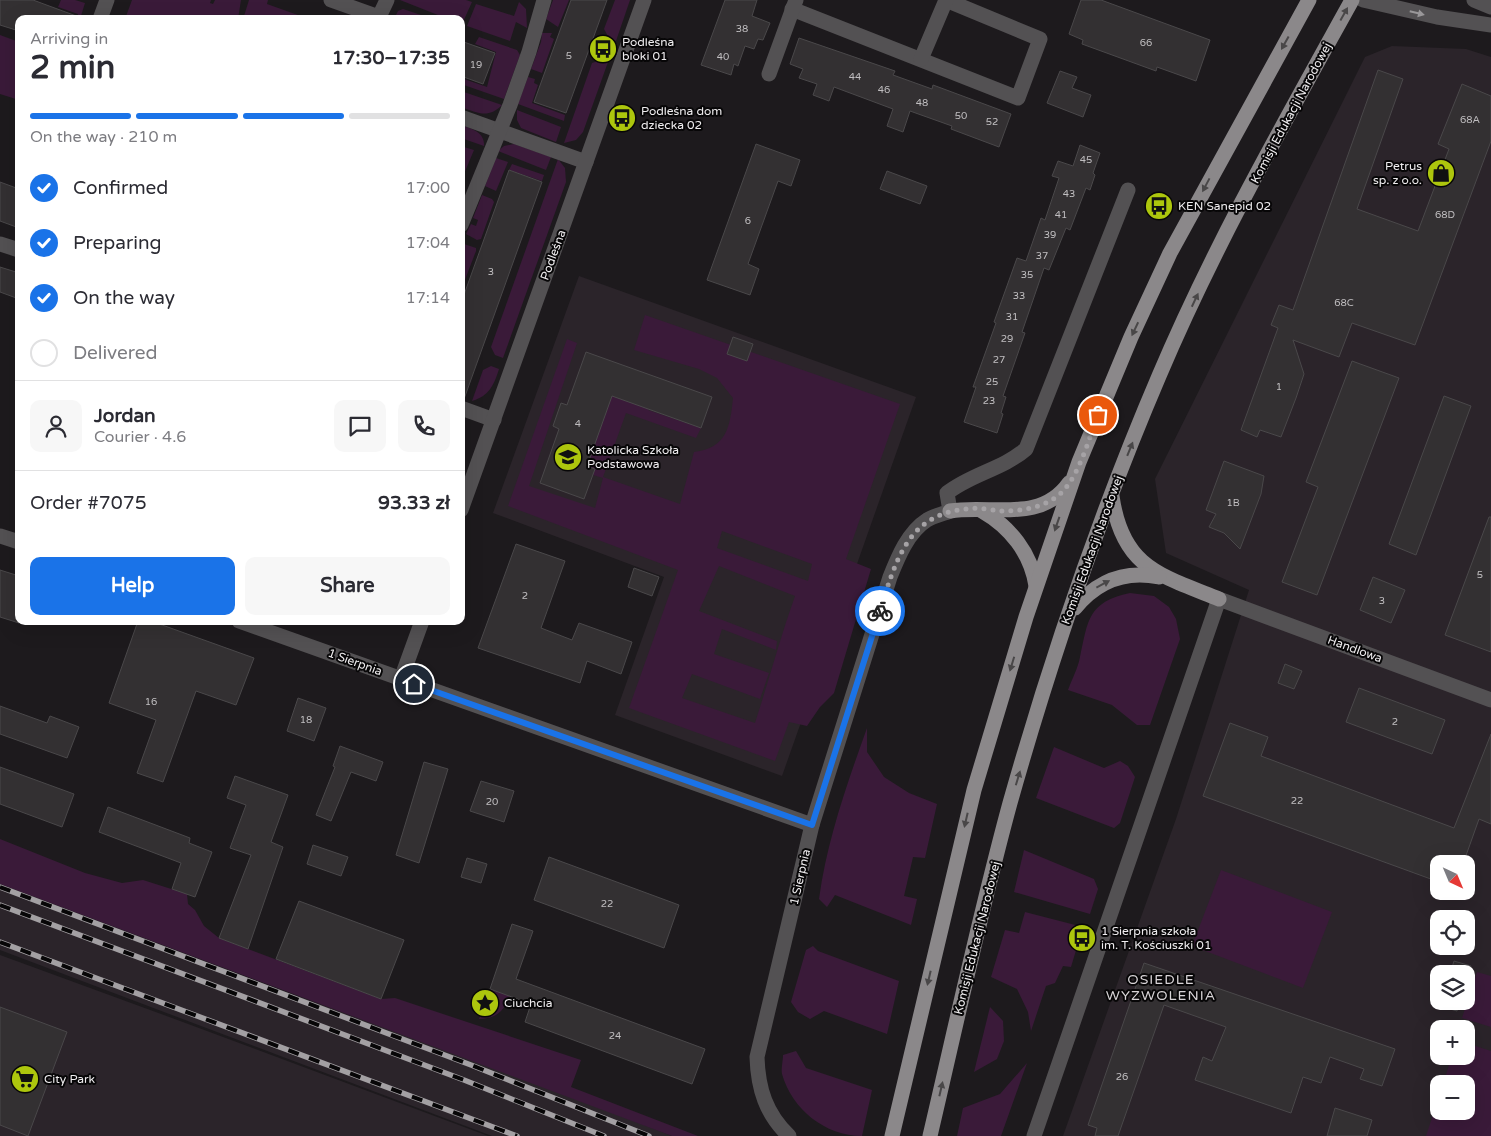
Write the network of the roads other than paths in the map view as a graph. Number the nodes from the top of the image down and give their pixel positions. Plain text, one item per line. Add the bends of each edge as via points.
1 (107, 0) edge
2 (331, 0) edge
3 (388, 0) edge
4 (543, 0) edge
5 (644, 0) edge
6 (946, 0) edge
7 (1309, 0) edge
8 (1352, 0) edge
9 (1364, 0) edge
10 (1474, 0) edge
11 (794, 4) edge
12 (1491, 7) edge
13 (101, 15) edge
14 (370, 15) edge
15 (380, 15) edge
16 (1491, 25) edge
17 (921, 59) junction
18 (769, 74) dead end
19 (465, 118) edge
20 (500, 131) junction
21 (586, 162) junction
22 (1128, 190) dead end
23 (465, 212) edge
24 (0, 244) edge
25 (15, 249) edge
26 (465, 409) edge
27 (494, 420) junction
28 (1073, 478) junction
29 (1112, 494) junction
30 (465, 499) edge
31 (980, 510) junction
32 (950, 511) junction
33 (0, 536) edge
34 (15, 541) edge
35 (1168, 579) junction
36 (1036, 586) junction
37 (1219, 599) junction
38 (1068, 617) junction
39 (250, 625) edge
40 (421, 625) edge
41 (401, 679) junction
42 (1491, 700) edge
43 (812, 825) junction
44 (789, 1136) edge
45 (892, 1136) edge
46 (930, 1136) edge
47 (1034, 1136) edge

1 - 13 street
2 - 14 street
3 - 15 street
4 - 20 street via 529,52
5 - 21 street, Podleśna
6 - 17 street
6 - 17 street via 1040,39 1018,98
7 -> 28 main road via 1170,253 1131,337
29 -> 8 main road, Komisji Edukacji Narodowej via 1160,374 1215,256
9 -> 16 street via 1437,18
10 - 12 street
11 - 17 street
11 - 18 street
19 - 20 street
20 - 21 street
20 - 23 street
21 - 27 street, Podleśna
22 - 32 street via 1026,449 1012,461 959,484 947,493
24 - 25 street
26 - 27 street
27 - 30 street, Podleśna
28 - 31 main road via 1060,494 1045,504 1024,510
28 -> 36 main road
29 - 35 main road via 1117,521 1126,543 1140,561
29 - 38 main road, Komisji Edukacji Narodowej
31 - 32 main road
31 - 36 main road via 996,519 1018,541 1032,568
32 - 43 street via 927,520 898,555
33 - 34 street
35 - 37 main road
38 -> 35 main road via 1088,594 1114,578 1136,574
36 -> 45 main road via 974,790
37 - 42 street, Handlowa
37 - 47 street
46 -> 38 main road, Komisji Edukacji Narodowej via 1010,804
39 - 41 street, 1 Sierpnia
40 - 41 street
41 - 43 street, 1 Sierpnia
43 - 44 street, 1 Sierpnia via 757,1057 760,1088 766,1106

